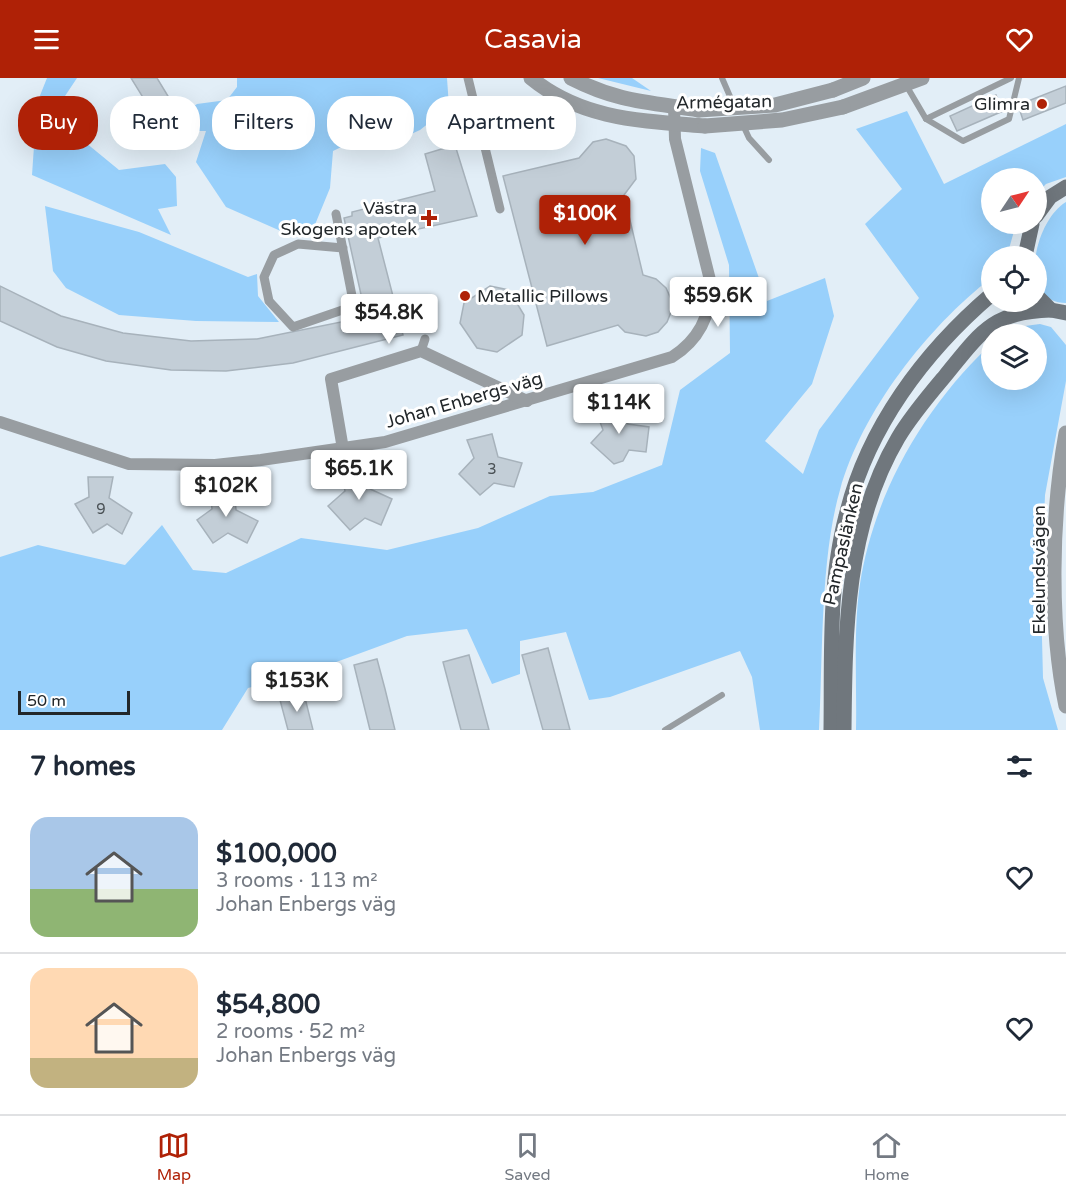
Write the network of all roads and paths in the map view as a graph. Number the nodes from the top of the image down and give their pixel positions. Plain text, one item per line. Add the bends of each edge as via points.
1 (468, 78) edge
2 (531, 78) edge
3 (571, 78) edge
4 (722, 78) edge
5 (863, 78) edge
6 (922, 78) edge
7 (1011, 78) edge
8 (1019, 78) edge
9 (906, 85) junction
10 (674, 106) junction
11 (926, 119) junction
12 (673, 123) junction
13 (769, 160) dead end
14 (1066, 187) edge
15 (1047, 201) edge
16 (500, 209) dead end
17 (336, 214) dead end
18 (343, 248) junction
19 (981, 303) edge
20 (1047, 303) edge
21 (1061, 314) edge
22 (527, 400) junction
23 (0, 422) edge
24 (1066, 433) edge
25 (343, 449) junction
26 (722, 695) dead end
27 (1066, 706) edge
28 (665, 730) edge
29 (831, 730) edge
30 (844, 730) edge

1 - 16 street
2 - 12 street, Armégatan via 592,110 630,121
3 - 10 street, Armégatan via 601,93
4 - 13 lane via 749,138
5 - 10 street, Armégatan, bridge via 775,105 699,110
6 - 9 street, Armégatan
7 - 11 lane
8 - 11 lane via 1009,119 963,141
9 - 11 lane
9 - 12 street, Armégatan, bridge via 843,107 782,120 705,126
10 - 12 street, Johan Enbergs väg
12 - 22 street, Johan Enbergs väg via 711,284 709,309 696,338 672,357
14 - 15 main road
17 - 18 street
18 - 18 street via 354,306 293,327 269,301 264,277 274,255 298,244
19 - 29 main road, Pampaslänken via 960,321 912,379 863,460 845,516 837,565
20 - 21 main road
21 - 30 main road, Pampaslänken via 1020,312 1004,316 990,326 899,436 881,471 867,512 846,610
22 - 25 street, Johan Enbergs väg via 385,442
22 - 25 street via 423,345 331,379
23 - 25 street, Johan Enbergs väg via 129,464 215,465
24 - 27 street, Ekelundsvägen via 1056,518 1059,672
26 - 28 lane

